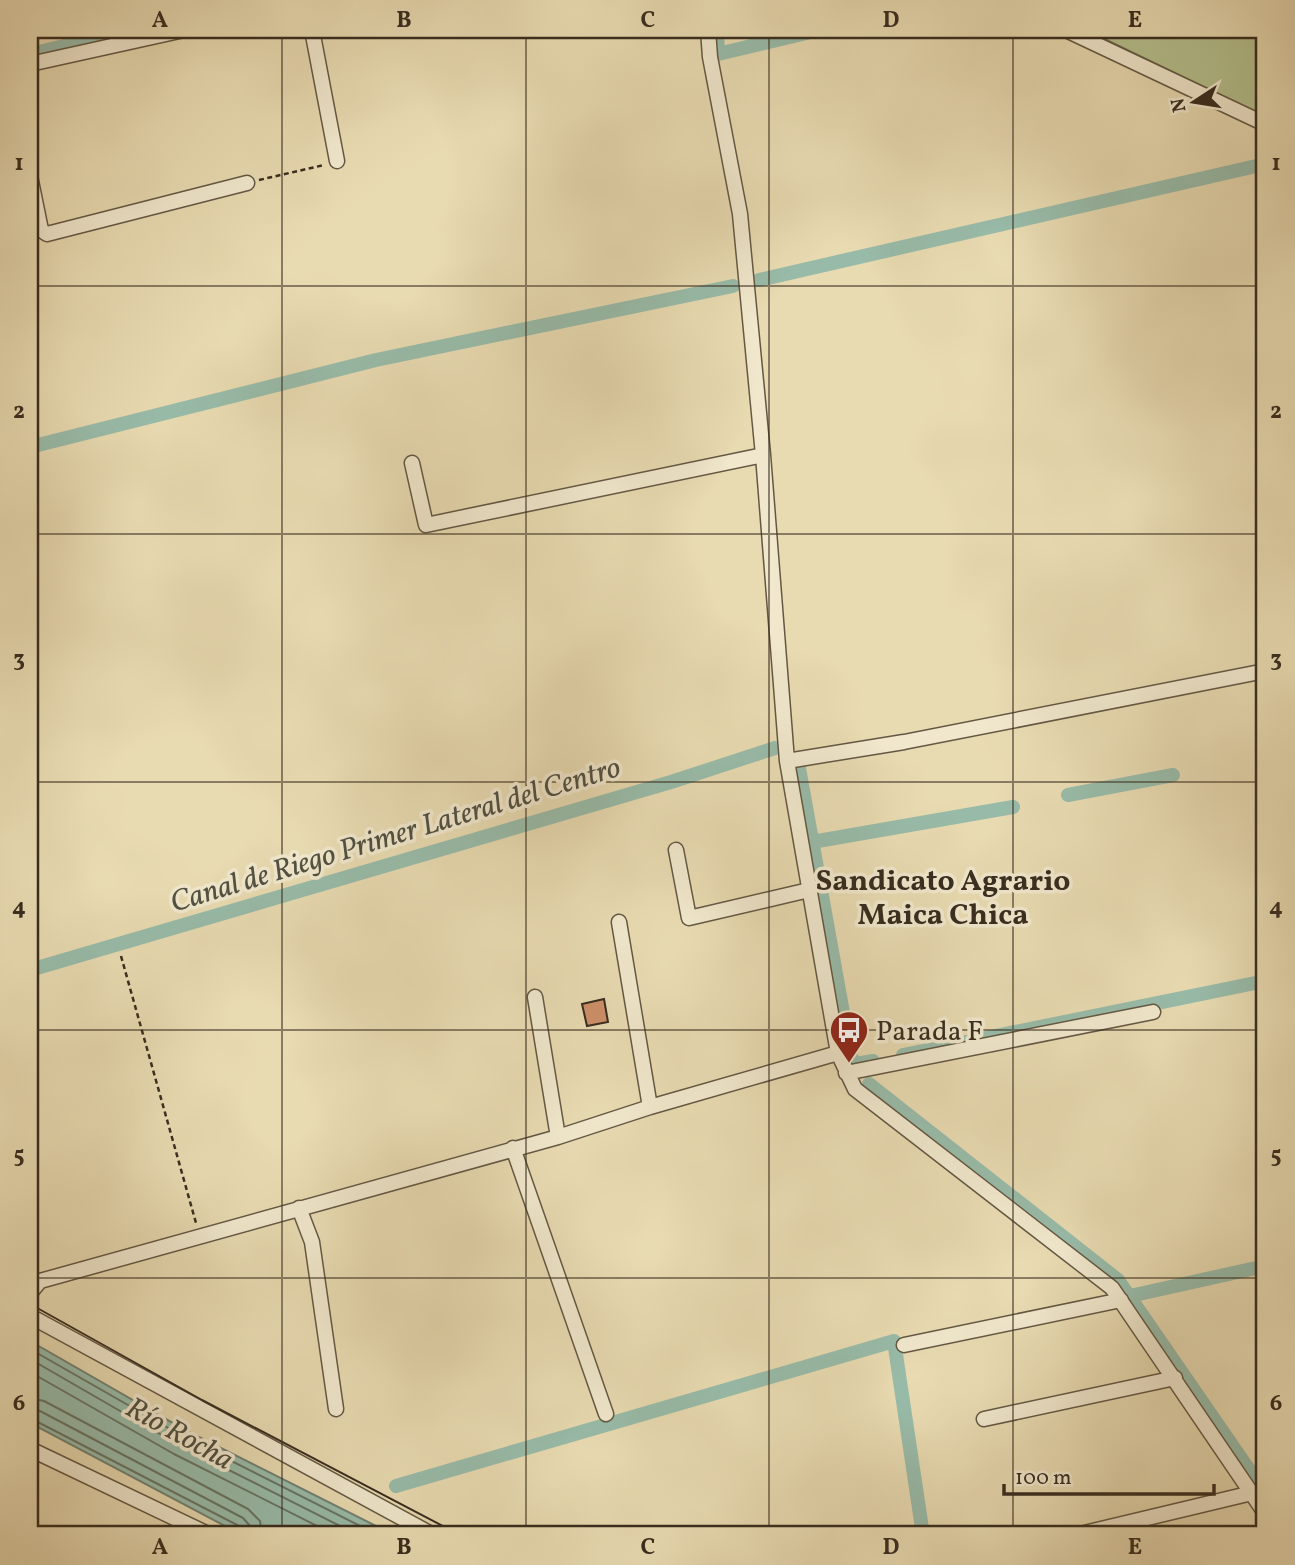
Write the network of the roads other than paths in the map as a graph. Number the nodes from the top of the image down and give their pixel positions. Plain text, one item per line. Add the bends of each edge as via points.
1 (184, 30) edge
2 (312, 30) edge
3 (708, 30) edge
4 (1066, 30) edge
5 (30, 64) edge
6 (1265, 124) edge
7 (337, 161) road end
8 (30, 176) edge
9 (247, 183) road end
10 (763, 455) junction
11 (412, 463) dead end
12 (1265, 671) edge
13 (787, 761) junction
14 (677, 850) dead end
15 (809, 890) junction
16 (619, 922) dead end
17 (535, 997) dead end
18 (1153, 1012) dead end
19 (838, 1053) junction
20 (846, 1073) junction
21 (650, 1107) junction
22 (558, 1137) junction
23 (513, 1148) junction
24 (299, 1209) junction
25 (30, 1293) edge
26 (1121, 1300) junction
27 (30, 1316) edge
28 (904, 1345) dead end
29 (1175, 1378) junction
30 (337, 1409) dead end
31 (606, 1414) dead end
32 (984, 1419) dead end
33 (30, 1449) edge
34 (1252, 1493) junction
35 (1265, 1513) edge
36 (210, 1535) edge
37 (433, 1535) edge
38 (1076, 1535) edge

1 - 5 street
2 - 7 street
3 - 10 street via 740,214
4 - 6 street
8 - 9 street via 41,230 47,234
10 - 11 street via 426,525
10 - 13 street
12 - 13 street
13 - 15 street
14 - 15 street via 689,918
15 - 19 street
16 - 21 street
17 - 22 street
18 - 20 street
19 - 20 street
19 - 21 street
20 - 26 street via 870,1101 1068,1251
21 - 22 street
22 - 23 street
23 - 24 street
23 - 31 street
24 - 25 street via 40,1281
24 - 30 street via 312,1242
26 - 28 street
26 - 29 street
27 - 37 street
29 - 32 street
29 - 34 street
33 - 36 street
34 - 35 street
34 - 38 street

